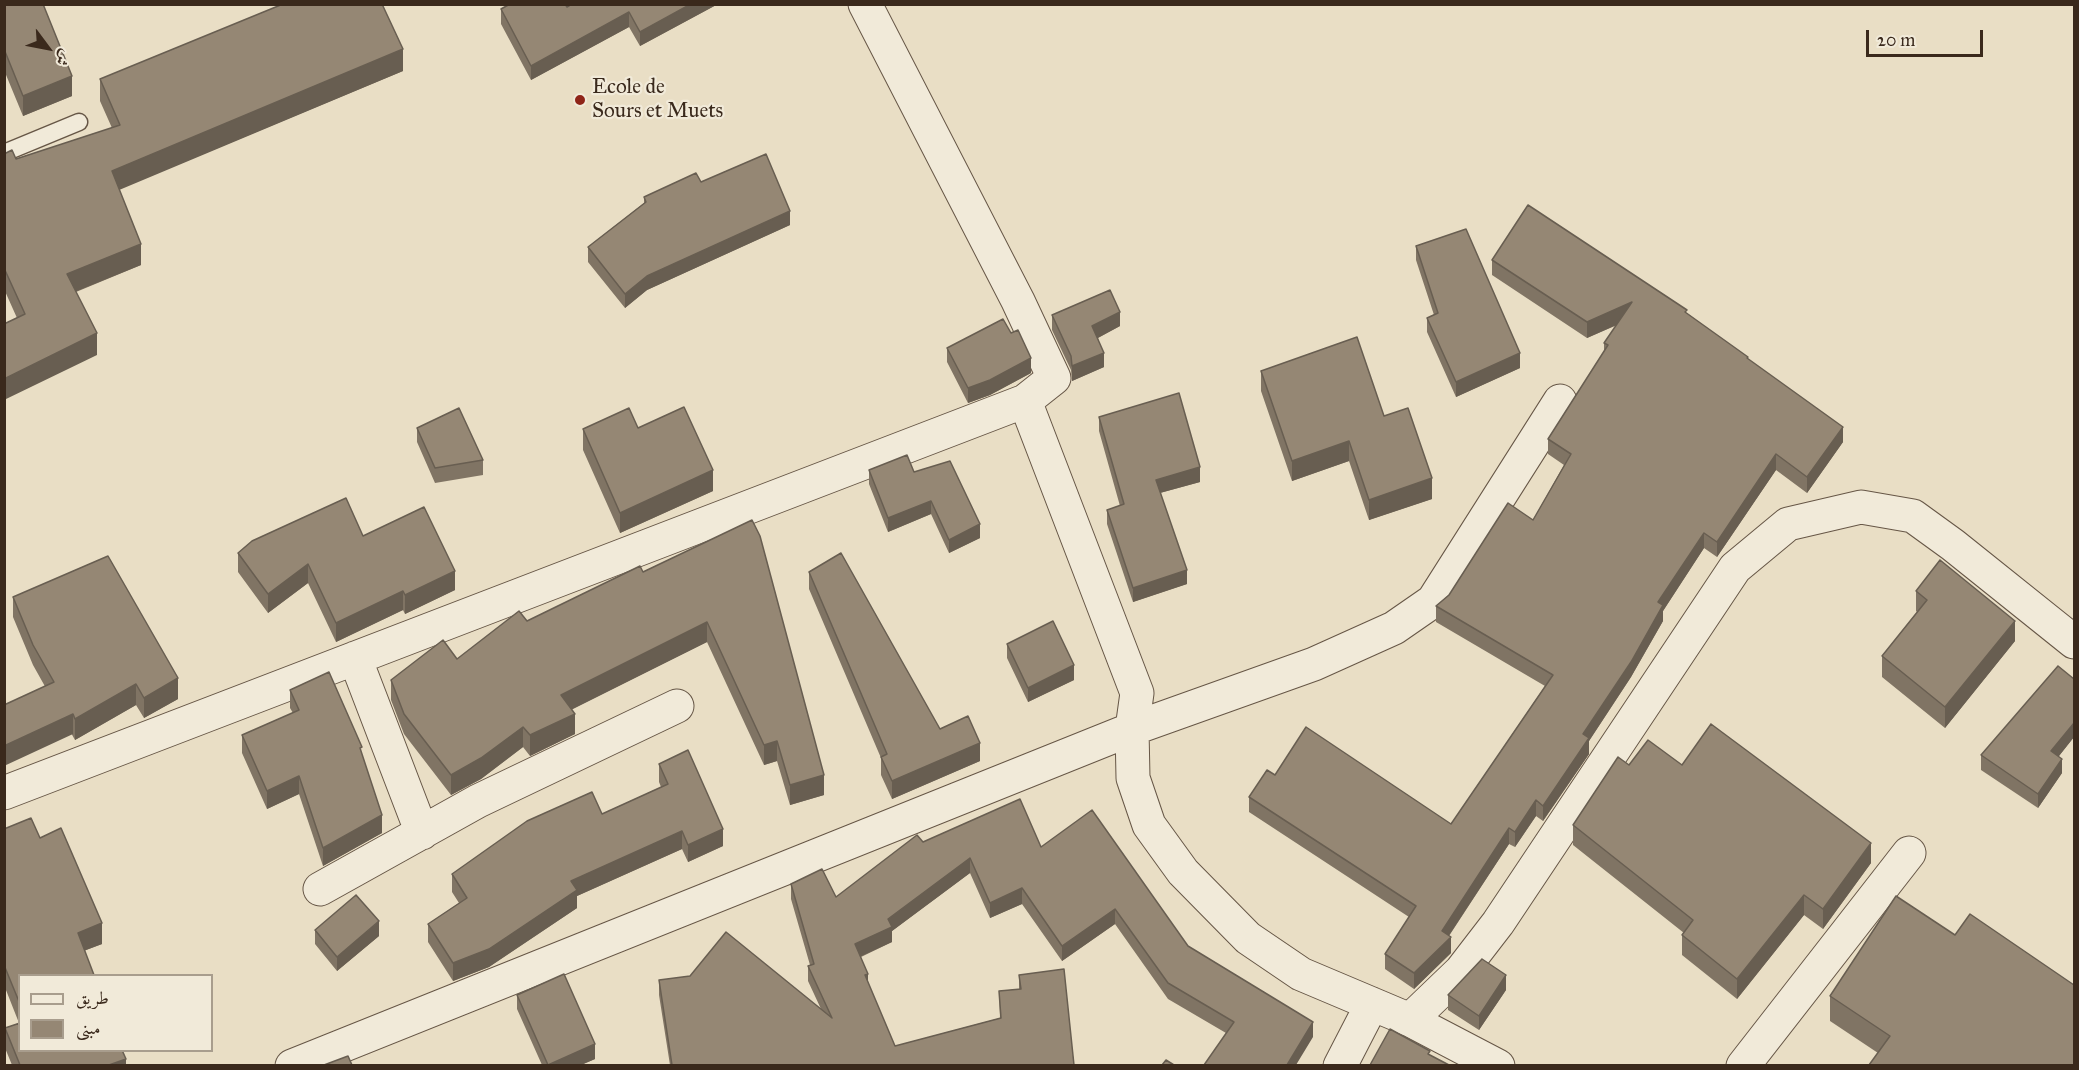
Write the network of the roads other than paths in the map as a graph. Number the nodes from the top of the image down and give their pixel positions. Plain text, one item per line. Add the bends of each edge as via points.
1 (865, 4) edge
2 (79, 122) dead end
3 (4, 153) edge
4 (1025, 401) junction
5 (1560, 401) dead end
6 (2074, 642) edge
7 (355, 658) junction
8 (677, 706) dead end
9 (1132, 729) junction
10 (4, 793) edge
11 (422, 833) junction
12 (1910, 853) dead end
13 (320, 889) dead end
14 (1372, 1004) junction
15 (1410, 1020) junction
16 (292, 1065) edge
17 (1340, 1065) edge
18 (1498, 1065) edge
19 (1743, 1065) edge

1 - 4 street via 1054,378
2 - 3 lane
4 - 7 street
4 - 9 street via 1137,693
5 - 9 street via 1433,601 1394,628 1314,664
6 - 15 street via 1913,516 1861,507 1788,524 1735,568 1498,923 1461,971
7 - 10 street
7 - 11 street
8 - 11 street via 478,801
9 - 14 street via 1133,777 1149,825 1183,872 1248,938 1300,974
9 - 16 street
11 - 13 street
12 - 19 street
14 - 15 street
14 - 17 street
15 - 18 street

